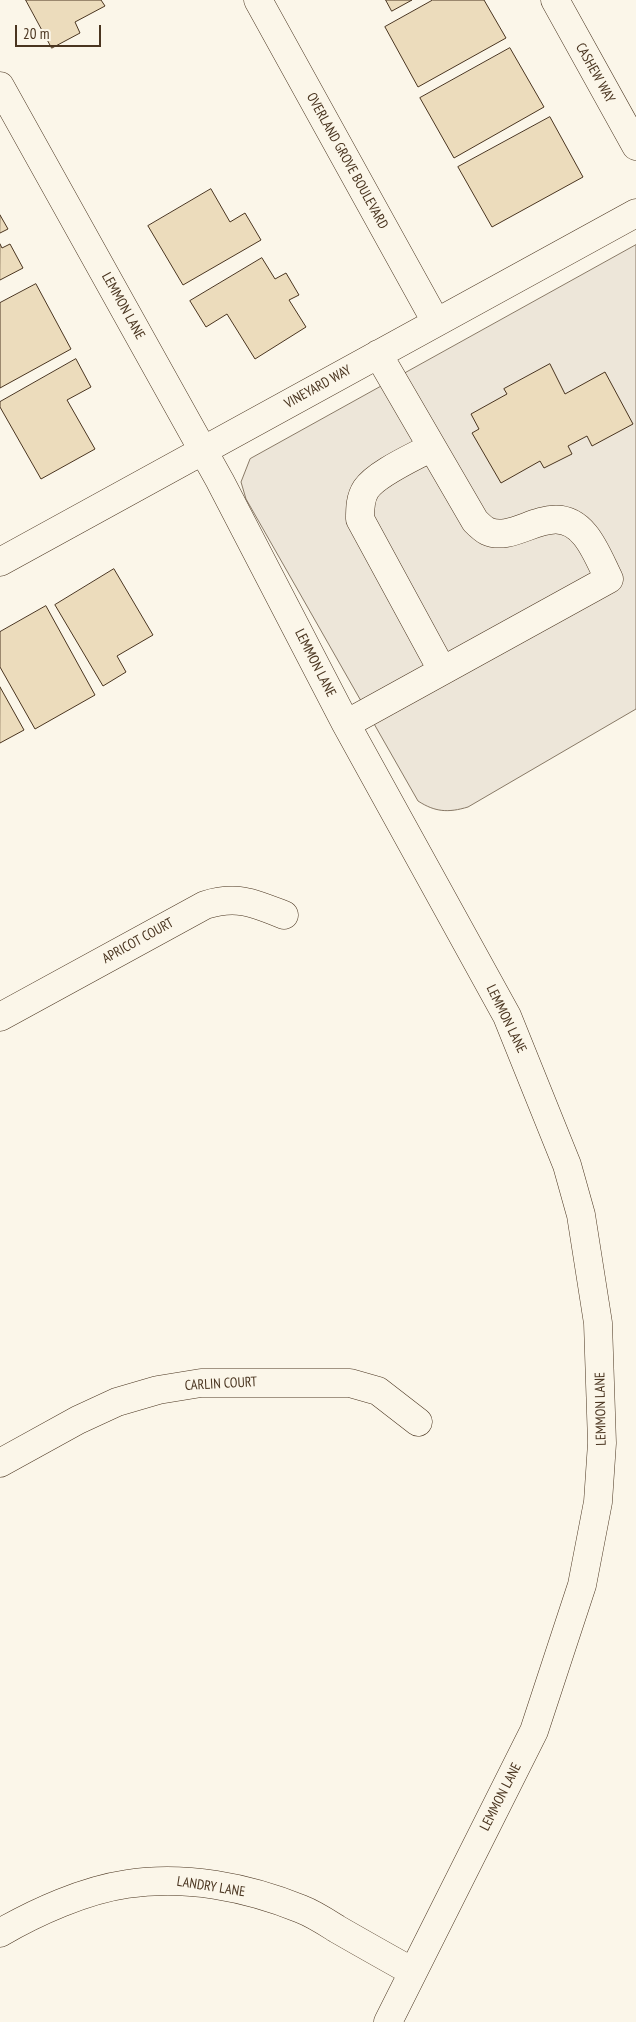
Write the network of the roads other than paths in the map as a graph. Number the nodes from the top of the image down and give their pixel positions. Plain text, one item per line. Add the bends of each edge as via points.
1 (258, 0) edge
2 (554, 0) edge
3 (0, 86) edge
4 (636, 146) edge
5 (636, 213) edge
6 (436, 322) junction
7 (378, 354) junction
8 (432, 447) junction
9 (203, 450) junction
10 (0, 562) edge
11 (442, 670) junction
12 (346, 724) junction
13 (284, 914) dead end
14 (0, 1017) edge
15 (418, 1422) dead end
16 (0, 1462) edge
17 (0, 1933) edge
18 (413, 1972) junction
19 (388, 2022) edge

1 - 6 street, OVERLAND GROVE BOULEVARD
2 - 4 street, CASHEW WAY
3 - 9 street, LEMMON LANE
5 - 6 street, VINEYARD WAY
6 - 7 street, VINEYARD WAY
7 - 8 street
7 - 9 street, VINEYARD WAY
8 - 11 street via 377,478 366,489 361,501 360,519
8 - 11 street via 475,521 487,531 503,533 556,519 573,524 586,536 609,580
9 - 10 street, VINEYARD WAY
9 - 12 street, LEMMON LANE
11 - 12 street
12 - 18 street, LEMMON LANE via 507,1016 542,1098 581,1214 598,1323 602,1443 598,1502 582,1585 534,1731
13 - 14 street, APRICOT COURT via 240,900 224,899 205,905
15 - 16 street, CARLIN COURT via 378,1391 350,1383 201,1383 158,1390 117,1402
17 - 18 street, LANDRY LANE via 25,1919 80,1897 126,1884 177,1880 227,1887 303,1909
18 - 19 street, LEMMON LANE

